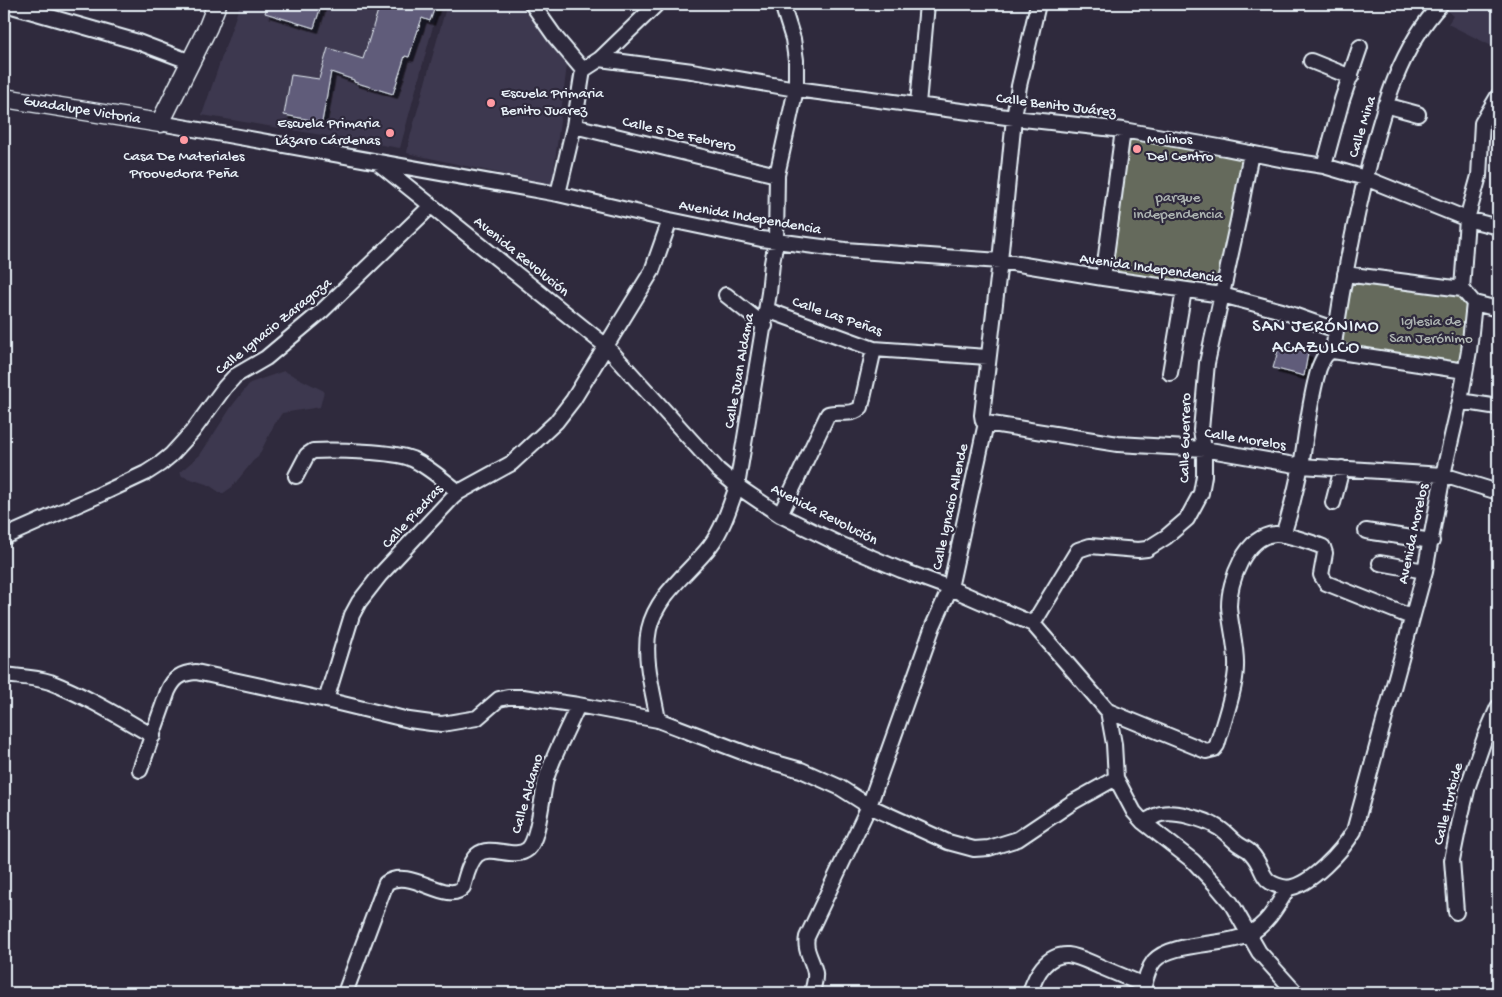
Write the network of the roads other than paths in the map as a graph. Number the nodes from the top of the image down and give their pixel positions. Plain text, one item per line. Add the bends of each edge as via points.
1 (5, 4) edge
2 (217, 4) edge
3 (532, 4) edge
4 (656, 4) edge
5 (782, 4) edge
6 (927, 4) edge
7 (1038, 4) edge
8 (1441, 4) edge
9 (42, 9) edge
10 (1360, 47) dead end
11 (600, 59) junction
12 (1311, 61) dead end
13 (191, 62) junction
14 (583, 70) junction
15 (1351, 77) junction
16 (796, 89) junction
17 (1498, 96) edge
18 (4, 98) edge
19 (918, 104) junction
20 (1386, 105) junction
21 (1418, 114) dead end
22 (1014, 118) junction
23 (160, 123) junction
24 (574, 126) junction
25 (1123, 130) junction
26 (1251, 153) junction
27 (377, 162) junction
28 (1324, 166) junction
29 (777, 175) junction
30 (1365, 178) junction
31 (558, 194) junction
32 (431, 206) junction
33 (1467, 219) junction
34 (670, 220) junction
35 (1498, 227) edge
36 (776, 241) junction
37 (1000, 261) junction
38 (1345, 273) junction
39 (1103, 278) junction
40 (1462, 288) junction
41 (1184, 290) junction
42 (726, 295) dead end
43 (1222, 295) junction
44 (1474, 303) junction
45 (1498, 308) edge
46 (767, 310) junction
47 (765, 326) junction
48 (1336, 330) junction
49 (606, 346) junction
50 (874, 349) junction
51 (1333, 351) junction
52 (988, 357) junction
53 (1466, 371) junction
54 (1170, 372) dead end
55 (1460, 401) junction
56 (1498, 407) edge
57 (986, 424) junction
58 (1204, 449) junction
59 (1301, 466) junction
60 (1342, 468) junction
61 (1443, 475) junction
62 (296, 476) dead end
63 (737, 486) junction
64 (459, 492) junction
65 (1498, 492) edge
66 (1333, 503) dead end
67 (780, 515) junction
68 (1366, 531) dead end
69 (1283, 535) junction
70 (4, 537) edge
71 (1432, 541) junction
72 (1380, 563) dead end
73 (1425, 571) junction
74 (950, 588) junction
75 (1411, 617) junction
76 (1033, 624) junction
77 (4, 675) edge
78 (326, 700) junction
79 (578, 705) junction
80 (1498, 707) edge
81 (1108, 711) junction
82 (658, 720) junction
83 (153, 736) junction
84 (140, 770) dead end
85 (1116, 778) junction
86 (869, 806) junction
87 (1143, 822) junction
88 (1288, 888) junction
89 (1456, 912) dead end
90 (1248, 935) junction
91 (1143, 989) edge
92 (345, 993) edge
93 (812, 993) edge
94 (1030, 993) edge
95 (1296, 993) edge

1 - 9 street
2 - 13 main road
3 - 14 street
4 - 11 street
5 - 16 street, Calle Juan Aldama via 793,40
6 - 19 street
7 - 22 street, Calle Ignacio Allende
8 - 20 street, Calle Mina via 1426,19 1404,56
9 - 13 street
10 - 15 street
11 - 14 street
11 - 16 street, Calle Benito Juárez
12 - 15 street
13 - 23 main road
14 - 24 street
15 - 28 street
16 - 19 street, Calle Benito Juárez
16 - 29 street, Calle Juan Aldama
17 - 33 street via 1482,123 1479,176
18 - 23 main road, Guadalupe Victoria
19 - 22 street, Calle Benito Juárez
20 - 21 street
20 - 30 street, Calle Mina
22 - 25 street, Calle Benito Juárez
22 - 37 street, Calle Ignacio Allende
23 - 27 street, Avenida Independencia
24 - 29 street, Calle 5 De Febrero
24 - 31 street
25 - 26 street, Calle Benito Juárez
25 - 39 street
26 - 28 street, Calle Benito Juárez
26 - 43 street, Calle Guerrero
27 - 31 street, Avenida Independencia
27 - 32 street, Avenida Revolución
28 - 30 street, Calle Benito Juárez
29 - 36 street, Calle Juan Aldama
30 - 33 street, Calle Benito Juárez
30 - 38 street, Calle Mina
31 - 34 street, Avenida Independencia
32 - 49 street, Avenida Revolución
32 - 70 street, Calle Ignacio Zaragoza via 322,311 266,358 235,376 171,456 146,474
33 - 35 street, Calle Benito Juárez
33 - 40 street
34 - 36 street, Avenida Independencia
34 - 49 street, Calle Piedras via 652,271
36 - 37 street, Avenida Independencia via 845,250
36 - 46 street, Calle Juan Aldama
37 - 39 street, Avenida Independencia
37 - 52 street, Calle Ignacio Allende
38 - 40 street
38 - 48 street, Calle Mina
39 - 41 street, Avenida Independencia
40 - 44 street
41 - 43 street, Avenida Independencia
41 - 54 street, Calle Guerrero
42 - 47 street
43 - 48 street, Avenida Independencia via 1295,314
43 - 58 street, Calle Guerrero via 1206,363 1201,430
44 - 45 street
44 - 53 street, Avenida Morelos
46 - 47 street, Calle Juan Aldama
46 - 50 street, Calle Las Peñas
47 - 63 street, Calle Juan Aldama
48 - 51 street, Calle Mina
49 - 63 street, Avenida Revolución via 718,470
49 - 64 street, Calle Piedras via 573,400 540,439 512,463
50 - 52 street, Calle Las Peñas
50 - 67 street via 861,407 854,413 828,414
51 - 53 street
51 - 59 street via 1324,356 1320,368 1311,401
52 - 57 street, Calle Ignacio Allende via 982,415
53 - 55 street, Avenida Morelos
55 - 56 street
55 - 61 street, Avenida Morelos
57 - 58 street, Calle Morelos via 1118,444
57 - 74 street, Calle Ignacio Allende
58 - 59 street, Calle Morelos
58 - 76 street, Calle Guerrero via 1201,493 1187,519 1147,549 1090,546 1078,550
59 - 60 street, Calle Morelos
59 - 69 street
60 - 61 street, Calle Morelos
60 - 66 street
61 - 65 street, Calle Morelos
61 - 71 street, Avenida Morelos
62 - 64 street via 307,455 313,451 400,455 413,460
63 - 67 street, Avenida Revolución
63 - 82 street, Calle Juan Aldama via 710,546 658,605 653,615 648,644
64 - 78 street, Calle Piedras via 359,602
67 - 74 street, Avenida Revolución via 835,542
68 - 71 street
69 - 75 street via 1325,550 1321,576 1326,583
69 - 81 street, Avenida Revolución via 1259,539 1236,569 1229,607 1236,669 1217,746 1206,751
71 - 73 street, Avenida Morelos
72 - 73 street
73 - 75 street, Avenida Morelos
74 - 76 street, Avenida Revolución
74 - 86 street, Calle Ignacio Allende via 933,626
75 - 88 street, Avenida Morelos via 1354,831 1314,877 1297,887
76 - 81 street, Avenida Revolución
77 - 83 street via 49,681 98,704
78 - 79 street via 408,720 442,724 477,718 503,698 523,697
78 - 83 street via 196,672 188,673 173,681
79 - 82 street
79 - 92 street, Calle Aldamo via 546,779 535,837 528,849 517,853 483,852 477,855 472,860 463,887 456,892 442,891 405,878 386,883
80 - 89 street, Calle Iturbide via 1468,786 1458,827 1452,860
81 - 85 street
82 - 86 street via 758,758 801,770 839,787
83 - 84 street
85 - 86 street via 1018,839 989,848 974,849 948,842
85 - 87 street
86 - 93 street, Calle Ignacio Allende via 807,937 807,953 815,974
87 - 88 street via 1160,814 1175,813 1217,826 1250,851 1263,876 1277,886
87 - 90 street via 1193,861 1215,884 1231,903
88 - 90 street via 1267,922
90 - 91 street via 1172,951 1159,957 1148,970
90 - 95 street
91 - 94 street via 1068,955 1058,956 1041,968

